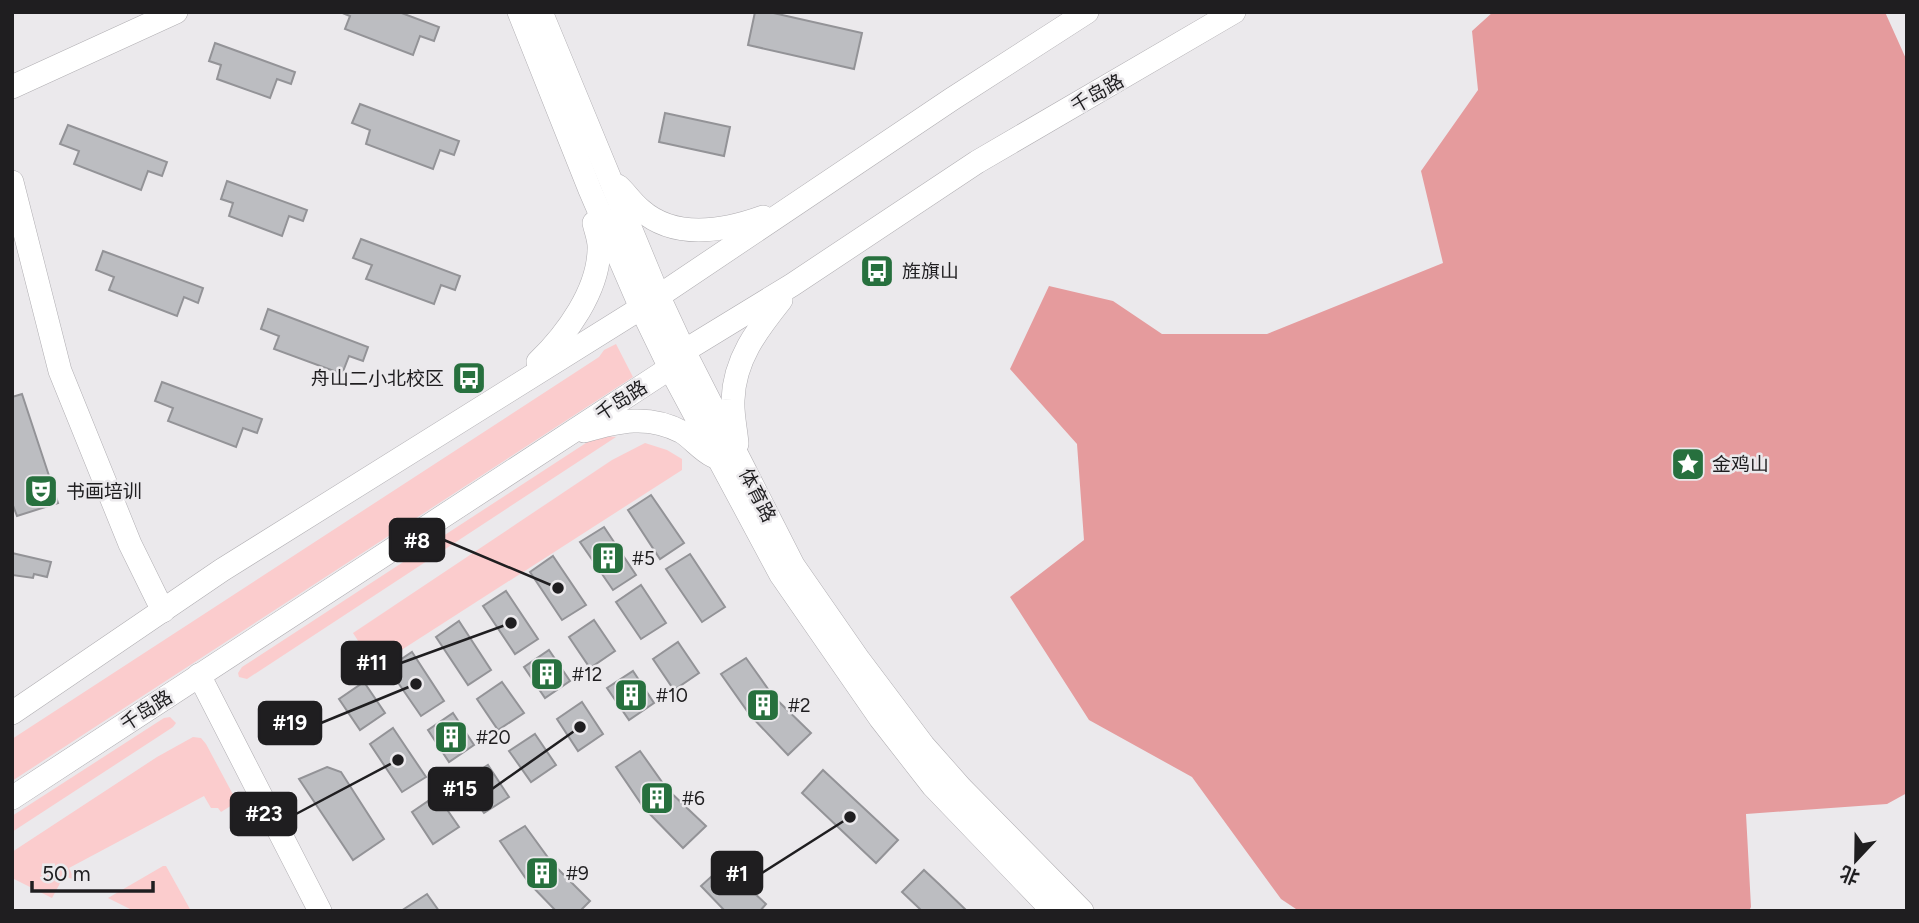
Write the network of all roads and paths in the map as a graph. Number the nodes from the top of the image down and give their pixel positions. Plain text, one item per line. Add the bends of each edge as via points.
1 (176, 12) edge
2 (519, 12) edge
3 (541, 12) edge
4 (1087, 12) edge
5 (1234, 12) edge
6 (12, 87) edge
7 (568, 136) junction
8 (609, 178) junction
9 (12, 182) edge
10 (792, 206) junction
11 (792, 285) junction
12 (650, 301) junction
13 (677, 359) junction
14 (515, 387) junction
15 (564, 436) junction
16 (728, 458) junction
17 (163, 611) junction
18 (199, 675) junction
19 (12, 713) edge
20 (12, 798) edge
21 (320, 911) edge
22 (1053, 911) edge
23 (1082, 911) edge

1 - 6 street
2 - 7 street, 体育路
3 - 8 street, 体育路
4 - 10 street
5 - 11 street, 千岛路 via 977,162
7 - 12 street, 体育路
7 - 14 street via 570,157 600,246 598,265 591,286 556,345
8 - 10 street via 641,211 666,225 692,231 721,229
8 - 12 street, 体育路
9 - 17 street via 60,371 130,544
10 - 12 street
11 - 13 street, 千岛路
11 - 16 street via 762,323 735,374
12 - 13 street, 体育路
12 - 14 street
13 - 15 street, 千岛路
13 - 16 street, 体育路
14 - 17 street
15 - 16 street via 637,419 662,424
15 - 18 street, 千岛路
16 - 22 street, 体育路 via 781,575 880,718 933,786
16 - 23 street, 体育路 via 793,565 891,704 961,788
17 - 19 street
18 - 20 street, 千岛路
18 - 21 street

